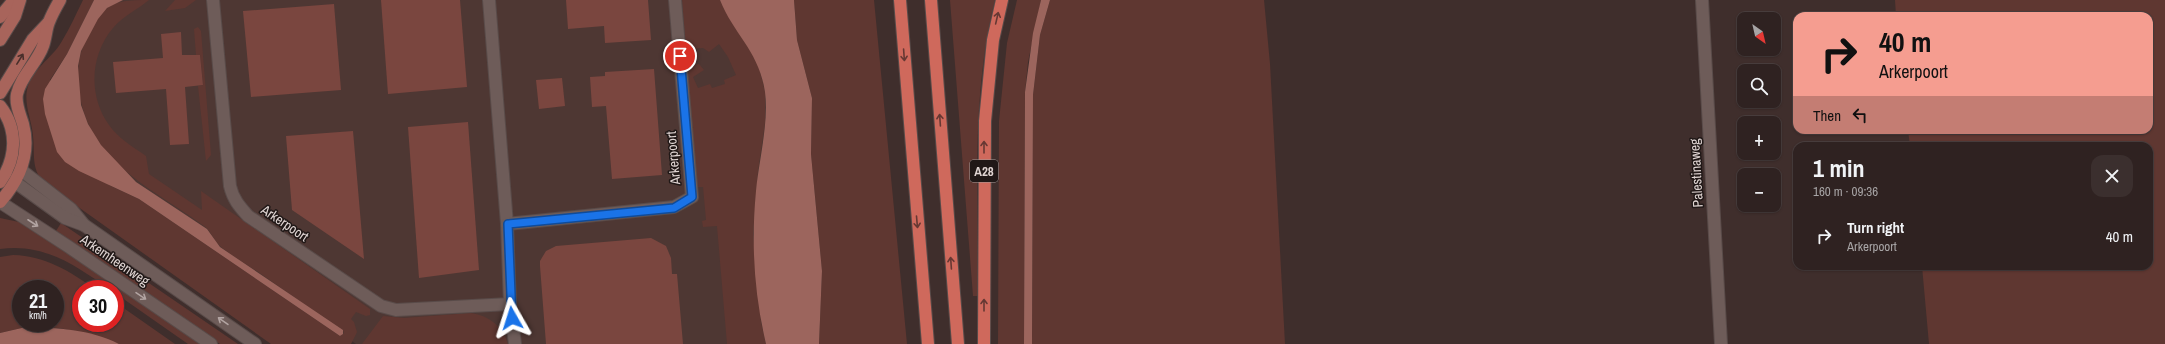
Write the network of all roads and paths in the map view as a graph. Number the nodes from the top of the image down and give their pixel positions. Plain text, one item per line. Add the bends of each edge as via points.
1 (14, 0) edge
2 (20, 0) edge
3 (60, 0) edge
4 (213, 0) edge
5 (489, 0) edge
6 (675, 0) edge
7 (900, 0) edge
8 (931, 0) edge
9 (1002, 0) edge
10 (1702, 0) edge
11 (0, 17) edge
12 (49, 22) junction
13 (0, 40) edge
14 (0, 93) edge
15 (0, 106) edge
16 (21, 170) junction
17 (3, 177) edge
18 (15, 182) junction
19 (0, 202) edge
20 (84, 224) junction
21 (508, 224) junction
22 (510, 304) junction
23 (211, 344) edge
24 (255, 344) edge
25 (515, 344) edge
26 (928, 344) edge
27 (958, 344) edge
28 (984, 344) edge
29 (1721, 344) edge

1 - 11 main road
2 - 13 main road via 15,16
3 - 12 main road
4 - 22 street, Arkerpoort via 230,186 238,206 248,216 381,306 396,310
5 - 21 street
6 - 21 street, Arkerpoort via 692,197 674,208
7 -> 26 highway
27 -> 8 highway
28 -> 9 highway, A28 via 984,120 992,40
10 - 29 street, Palestinaweg
14 -> 12 main road via 33,39
12 - 16 main road via 43,46 21,83 16,100 26,134 26,150
15 - 17 main road via 10,124 14,150
16 - 18 main road
16 - 20 street, Arkemheenweg via 71,209
17 - 18 main road
18 - 19 main road
18 - 20 street, Arkemheenweg via 65,218
19 -> 23 street, Arkemheenweg
24 -> 20 street, Arkemheenweg
21 - 22 street
22 - 25 street

